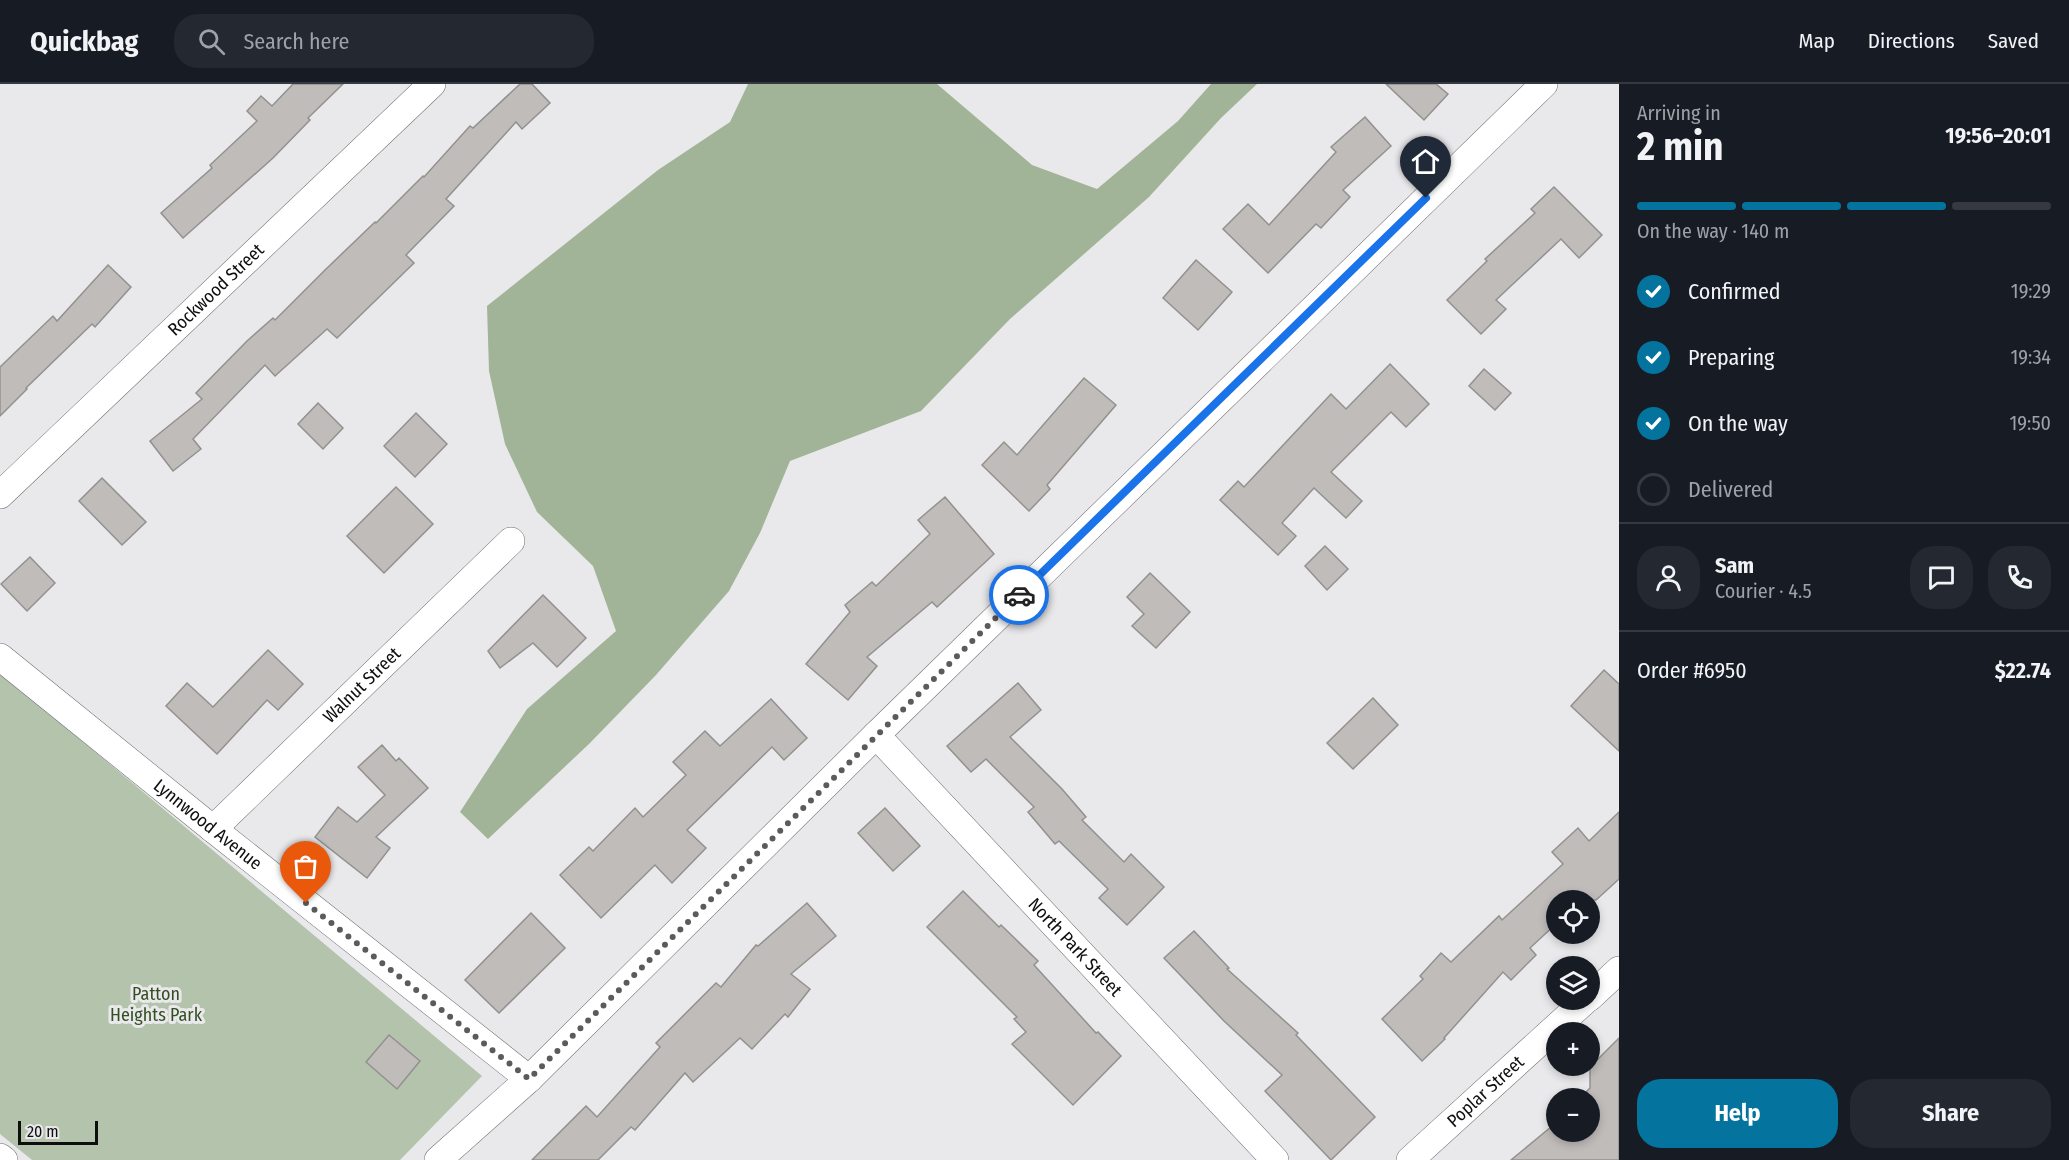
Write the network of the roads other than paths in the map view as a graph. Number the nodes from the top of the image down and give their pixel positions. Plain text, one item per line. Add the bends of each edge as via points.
1 (432, 84) edge
2 (1544, 84) edge
3 (0, 495) edge
4 (512, 541) dead end
5 (0, 657) edge
6 (876, 735) junction
7 (213, 830) junction
8 (1619, 970) edge
9 (1600, 988) edge
10 (1576, 1010) edge
11 (529, 1079) junction
12 (0, 1157) edge
13 (4, 1160) edge
14 (438, 1160) edge
15 (1275, 1160) edge
16 (1410, 1160) edge

1 - 3 street, Rockwood Street
2 - 6 street
4 - 7 street, Walnut Street
5 - 7 street, Lynnwood Avenue
6 - 11 street
6 - 15 street, North Park Street
7 - 11 street, Lynnwood Avenue
8 - 9 street, Poplar Street
10 - 16 street, Poplar Street
11 - 14 street
12 - 13 street

